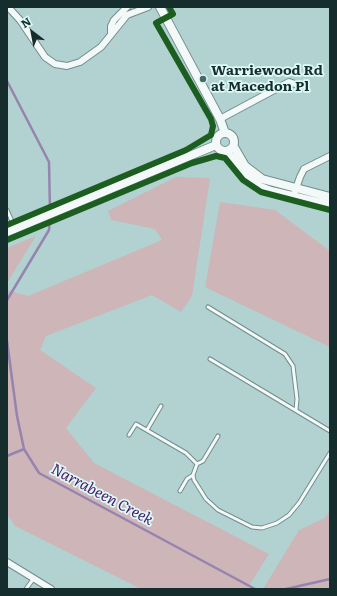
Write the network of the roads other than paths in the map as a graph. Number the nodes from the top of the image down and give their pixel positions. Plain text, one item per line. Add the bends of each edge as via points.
1 (8, 7) edge
2 (127, 7) edge
3 (148, 7) edge
4 (160, 7) edge
5 (111, 34) junction
6 (298, 85) dead end
7 (220, 119) junction
8 (225, 133) junction
9 (216, 145) junction
10 (230, 149) junction
11 (330, 156) edge
12 (294, 193) junction
13 (330, 197) edge
14 (330, 205) edge
15 (7, 210) edge
16 (11, 230) edge
17 (208, 307) dead end
18 (210, 359) dead end
19 (161, 406) dead end
20 (296, 410) junction
21 (147, 430) junction
22 (330, 430) edge
23 (129, 435) dead end
24 (218, 436) dead end
25 (330, 453) edge
26 (197, 464) junction
27 (193, 474) junction
28 (180, 491) dead end
29 (7, 562) edge
30 (34, 578) junction
31 (26, 589) edge
32 (51, 589) edge

1 - 5 street via 45,56 60,66 75,64 85,59 101,47
2 - 5 street via 114,20
3 - 5 street via 127,15
4 - 7 street
6 - 7 street via 289,82
7 - 8 street
8 - 9 street via 217,137
8 - 10 street via 232,136 235,141
9 - 10 street via 220,150
9 - 16 street
10 - 12 street via 253,174
11 - 12 street via 304,169
12 - 13 street
12 - 14 street
15 - 16 lane
17 - 20 lane via 286,354 293,366
18 - 20 lane
19 - 21 lane
20 - 22 lane
21 - 23 lane via 136,424
21 - 26 lane via 186,453
24 - 26 lane via 203,461
25 - 27 lane via 289,515 277,523 262,528 252,527 218,510 199,490
26 - 27 lane
27 - 28 lane
29 - 30 street
30 - 31 lane
30 - 32 street

